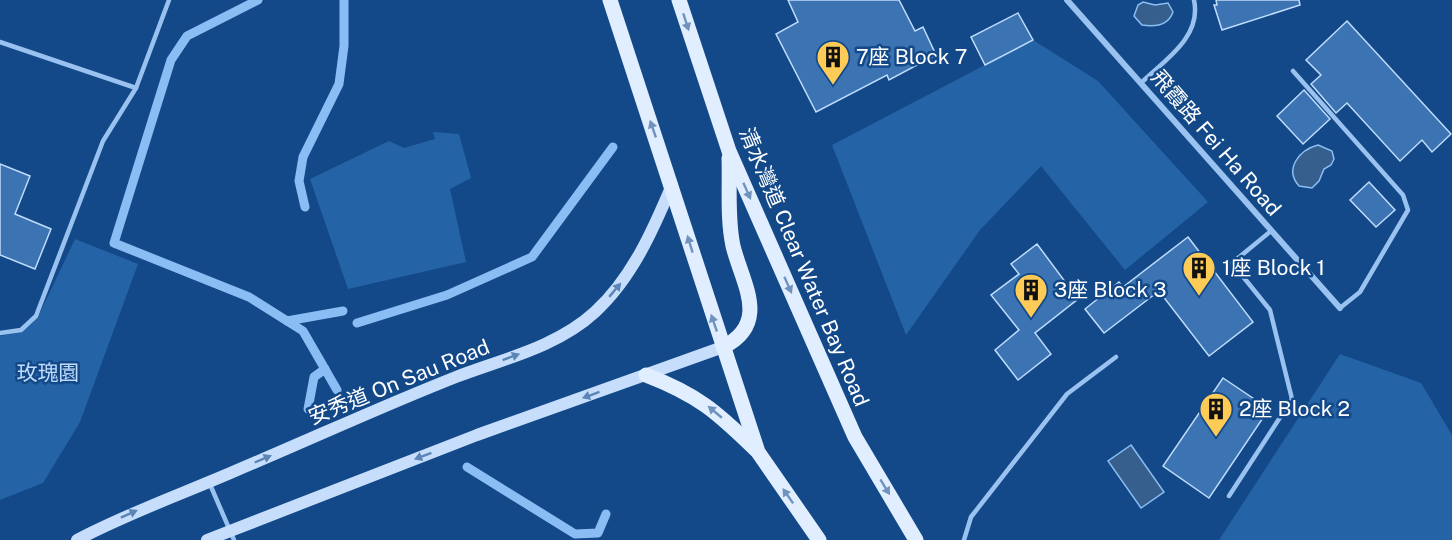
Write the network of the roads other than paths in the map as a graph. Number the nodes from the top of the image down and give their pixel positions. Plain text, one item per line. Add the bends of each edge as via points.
1 (169, 0) edge
2 (610, 0) edge
3 (679, 0) edge
4 (1067, 0) edge
5 (1194, 0) edge
6 (0, 42) edge
7 (1293, 71) dead end
8 (1141, 84) junction
9 (136, 88) junction
10 (729, 151) junction
11 (672, 185) junction
12 (1271, 231) junction
13 (1340, 308) joint
14 (0, 333) edge
15 (723, 346) junction
16 (1116, 357) dead end
17 (646, 375) junction
18 (758, 452) junction
19 (209, 482) junction
20 (1229, 495) dead end
21 (232, 536) edge
22 (77, 540) edge
23 (207, 540) edge
24 (819, 540) edge
25 (916, 540) edge
26 (964, 540) edge

1 - 9 lane
11 -> 2 main road
3 -> 10 main road, 清水灣道 Clear Water Bay Road
4 - 8 street, 飛霞路 Fei Ha Road
5 - 8 lane via 1197,13 1193,30
6 - 9 lane
7 - 13 lane via 1403,195 1408,210 1360,292
8 - 12 street, 飛霞路 Fei Ha Road
9 - 14 lane via 103,141 36,316 21,330
10 - 15 main road via 733,245 751,305 738,339
10 -> 25 main road, 清水灣道 Clear Water Bay Road via 855,437
15 -> 11 main road
19 -> 11 main road, 安秀道 On Sau Road via 456,377 536,348 572,329 618,288 659,217
12 - 13 street, 飛霞路 Fei Ha Road
12 - 20 lane via 1232,263 1270,310 1292,399
15 - 17 main road
15 - 18 main road
16 - 26 lane via 1067,394 971,517
18 -> 17 main road via 714,409 679,387
17 -> 21 main road via 477,435
24 -> 18 main road
19 - 21 lane
22 -> 19 main road, 安秀道 On Sau Road
21 - 23 main road

